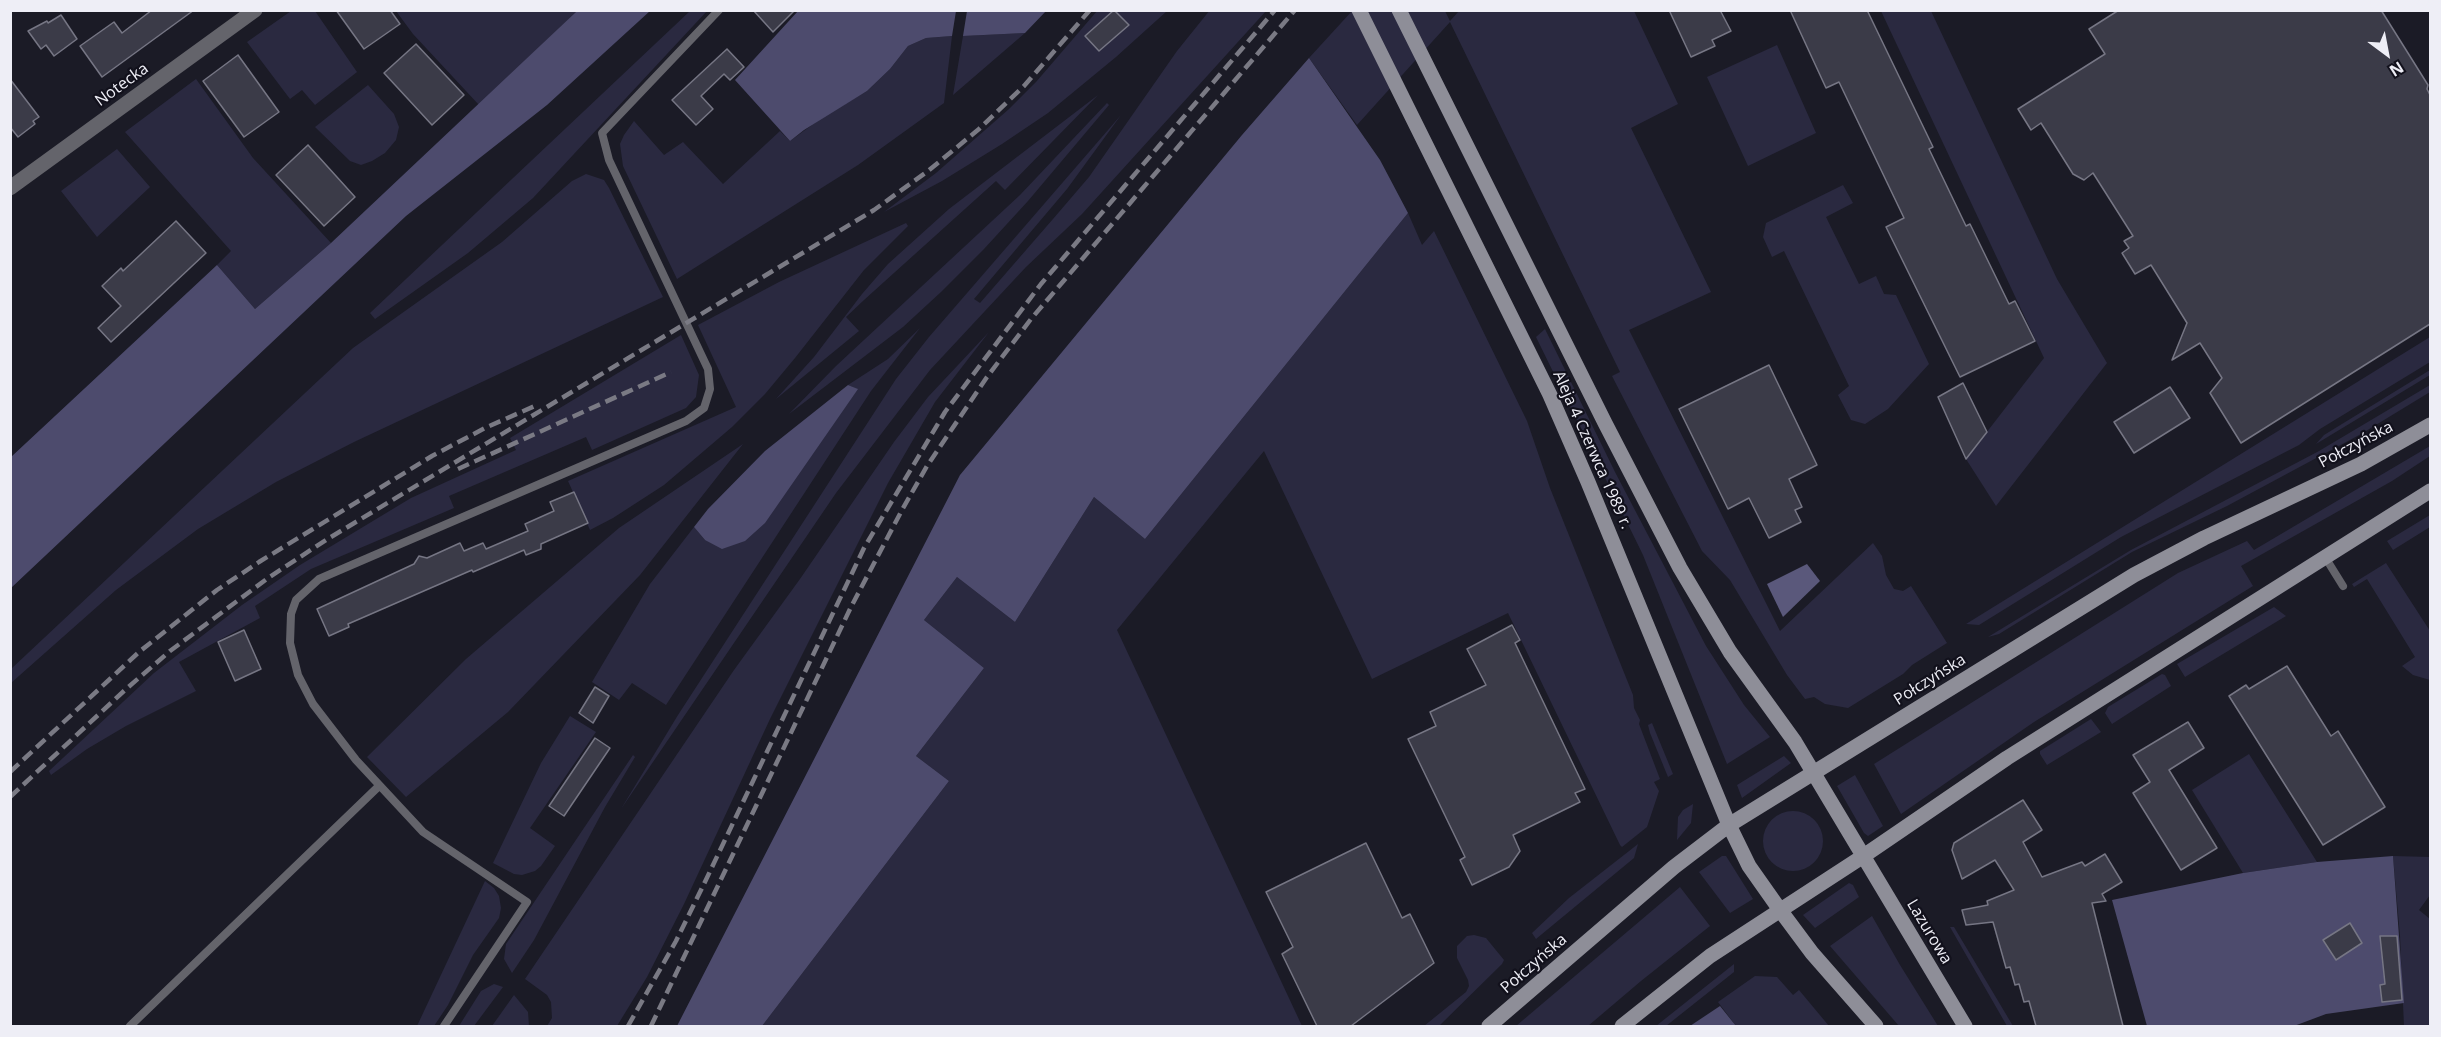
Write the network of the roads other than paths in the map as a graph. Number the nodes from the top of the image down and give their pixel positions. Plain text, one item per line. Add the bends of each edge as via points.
1 (255, 10) edge
2 (719, 10) edge
3 (1359, 10) edge
4 (1399, 10) edge
5 (10, 188) edge
6 (2430, 425) edge
7 (2430, 491) edge
8 (2325, 557) junction
9 (2343, 586) dead end
10 (1815, 773) junction
11 (379, 786) junction
12 (1729, 825) junction
13 (1862, 857) junction
14 (1780, 910) junction
15 (130, 1026) edge
16 (444, 1026) edge
17 (1489, 1026) edge
18 (1622, 1026) edge
19 (1876, 1026) edge
20 (1965, 1026) edge

1 - 5 street, Notecka
2 - 11 lane via 602,133 609,160 708,369 710,389 704,408 686,421 319,579 296,600 289,630 298,675 313,705
3 - 12 main road, Aleja 4 Czerwca 1989 r. via 1550,394
4 - 10 main road, Aleja 4 Czerwca 1989 r. via 1680,568 1730,652
6 - 10 main road, Połczyńska via 2351,469 2151,566
7 - 8 main road
8 - 9 lane
8 - 13 main road via 2007,758
10 - 12 main road, Połczyńska
10 - 13 main road, Aleja 4 Czerwca 1989 r.
11 - 15 lane
11 - 16 lane via 423,832 527,902
12 - 14 main road, Aleja 4 Czerwca 1989 r. via 1749,866
12 - 17 main road, Połczyńska via 1665,874
13 - 14 main road
13 - 20 main road, Lazurowa
14 - 18 main road via 1710,956
14 - 19 main road

